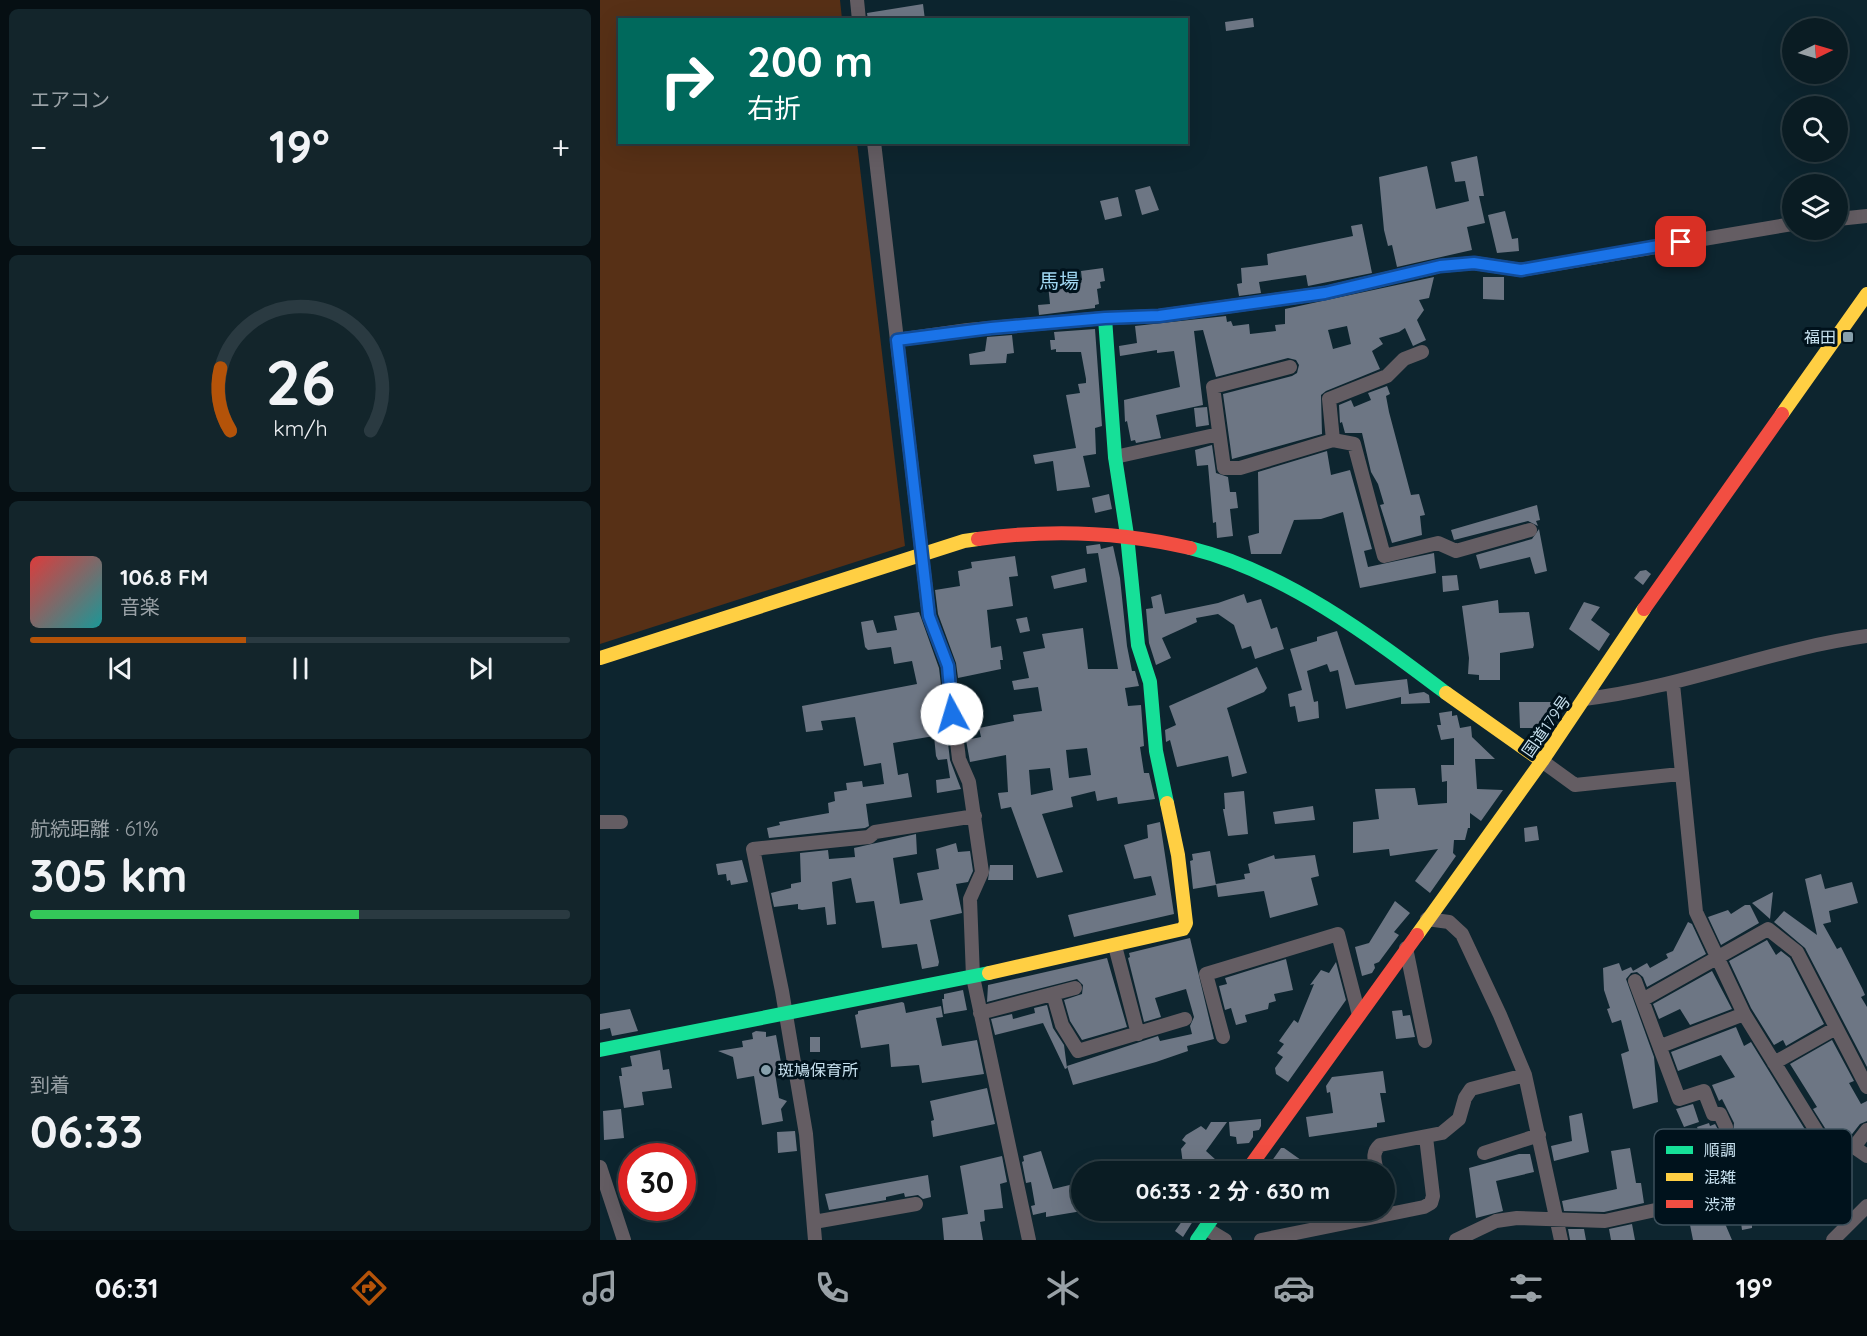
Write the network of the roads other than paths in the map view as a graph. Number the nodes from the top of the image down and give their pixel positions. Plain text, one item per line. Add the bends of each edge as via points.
1 (857, 0) edge
2 (860, 18) edge
3 (874, 144) edge
4 (1867, 216) edge
5 (1848, 218) edge
6 (1782, 226) edge
7 (1867, 294) edge
8 (1105, 318) junction
9 (897, 340) junction
10 (1422, 352) dead end
11 (1290, 367) dead end
12 (1219, 434) junction
13 (1333, 440) junction
14 (1115, 457) junction
15 (1530, 530) dead end
16 (1127, 535) junction
17 (923, 553) junction
18 (1867, 636) edge
19 (600, 658) edge
20 (1673, 684) junction
21 (1584, 699) junction
22 (1542, 761) junction
23 (1680, 774) junction
24 (975, 816) junction
25 (600, 822) edge
26 (621, 822) dead end
27 (1427, 919) junction
28 (1114, 946) junction
29 (1406, 948) junction
30 (1717, 958) junction
31 (973, 977) junction
32 (1635, 981) dead end
33 (1075, 988) dead end
34 (1053, 994) junction
35 (1644, 999) junction
36 (980, 1013) junction
37 (786, 1014) junction
38 (1744, 1014) junction
39 (1359, 1015) junction
40 (1185, 1019) dead end
41 (1836, 1028) junction
42 (1138, 1034) junction
43 (1223, 1037) dead end
44 (1425, 1041) dead end
45 (1661, 1046) junction
46 (600, 1050) edge
47 (1774, 1063) junction
48 (1525, 1075) junction
49 (1867, 1087) edge
50 (1726, 1128) dead end
51 (1815, 1129) edge
52 (1867, 1130) edge
53 (1539, 1135) junction
54 (1426, 1137) junction
55 (1854, 1147) joint
56 (1484, 1153) dead end
57 (1867, 1156) edge
58 (1254, 1161) edge
59 (1375, 1161) edge
60 (600, 1167) edge
61 (916, 1204) dead end
62 (1867, 1206) edge
63 (1654, 1210) edge
64 (1395, 1211) edge
65 (1557, 1220) junction
66 (1211, 1221) edge
67 (1348, 1221) edge
68 (1852, 1221) edge
69 (814, 1222) junction
70 (1848, 1225) edge
71 (1206, 1228) junction
72 (624, 1240) edge
73 (815, 1240) edge
74 (1029, 1240) edge
75 (1197, 1240) edge
76 (1225, 1240) edge
77 (1261, 1240) edge
78 (1456, 1240) edge
79 (1561, 1240) edge
80 (1833, 1240) edge

1 - 2 street
3 - 9 street
4 - 5 street
6 - 8 street via 1521,270 1474,263 1440,266 1325,293 1159,316
7 - 21 main road, 国道179号
8 - 9 street
8 - 14 main road
9 - 17 street
10 - 13 street via 1404,359 1387,376 1329,399
11 - 12 street via 1213,387
12 - 13 street via 1224,468 1240,468
12 - 14 street
13 - 15 street via 1354,444 1384,556 1438,543 1456,551
14 - 16 main road
16 - 17 main road via 1094,530 1011,533
16 - 22 main road via 1210,553 1254,570 1327,609
16 - 28 main road via 1137,645 1150,682 1156,750 1178,855 1186,923 1183,929
17 - 19 main road
17 - 24 street via 929,616 948,666 960,759
18 - 20 street
20 - 21 street
20 - 23 street
21 - 22 main road, 国道179号
22 - 23 street via 1575,785
22 - 27 main road, 国道179号
23 - 30 street via 1696,912
24 - 31 street via 982,872 970,898 968,915
24 - 37 street via 876,832 869,837 753,849
25 - 26 street
27 - 29 main road, 国道179号
27 - 48 street via 1449,922 1462,934
28 - 31 main road
28 - 42 street
29 - 39 main road, 国道179号
29 - 44 street
30 - 35 street
30 - 38 street
30 - 41 street via 1768,929 1797,952
31 - 36 street
31 - 37 main road
32 - 35 street
33 - 34 street
34 - 36 street
34 - 42 street via 1062,1025 1078,1051
35 - 45 street
36 - 74 street
37 - 46 main road
37 - 69 street via 806,1134
38 - 45 street
38 - 47 street
39 - 43 street via 1338,934 1206,974
39 - 58 main road, 国道179号
40 - 42 street
41 - 47 street
41 - 49 street
45 - 50 street via 1679,1099 1704,1091 1713,1114 1720,1114
47 - 51 street
48 - 53 street
48 - 54 street via 1471,1089 1454,1124 1442,1133
52 - 55 street
53 - 56 street
53 - 65 street
54 - 59 street via 1380,1145 1375,1150
54 - 64 street via 1431,1203
55 - 57 street
60 - 72 street
61 - 69 street
62 - 68 street
63 - 65 street via 1605,1221
65 - 78 street via 1496,1221
65 - 79 street
66 - 71 main road
67 - 77 street
69 - 73 street
70 - 80 street
71 - 75 main road
71 - 76 street

